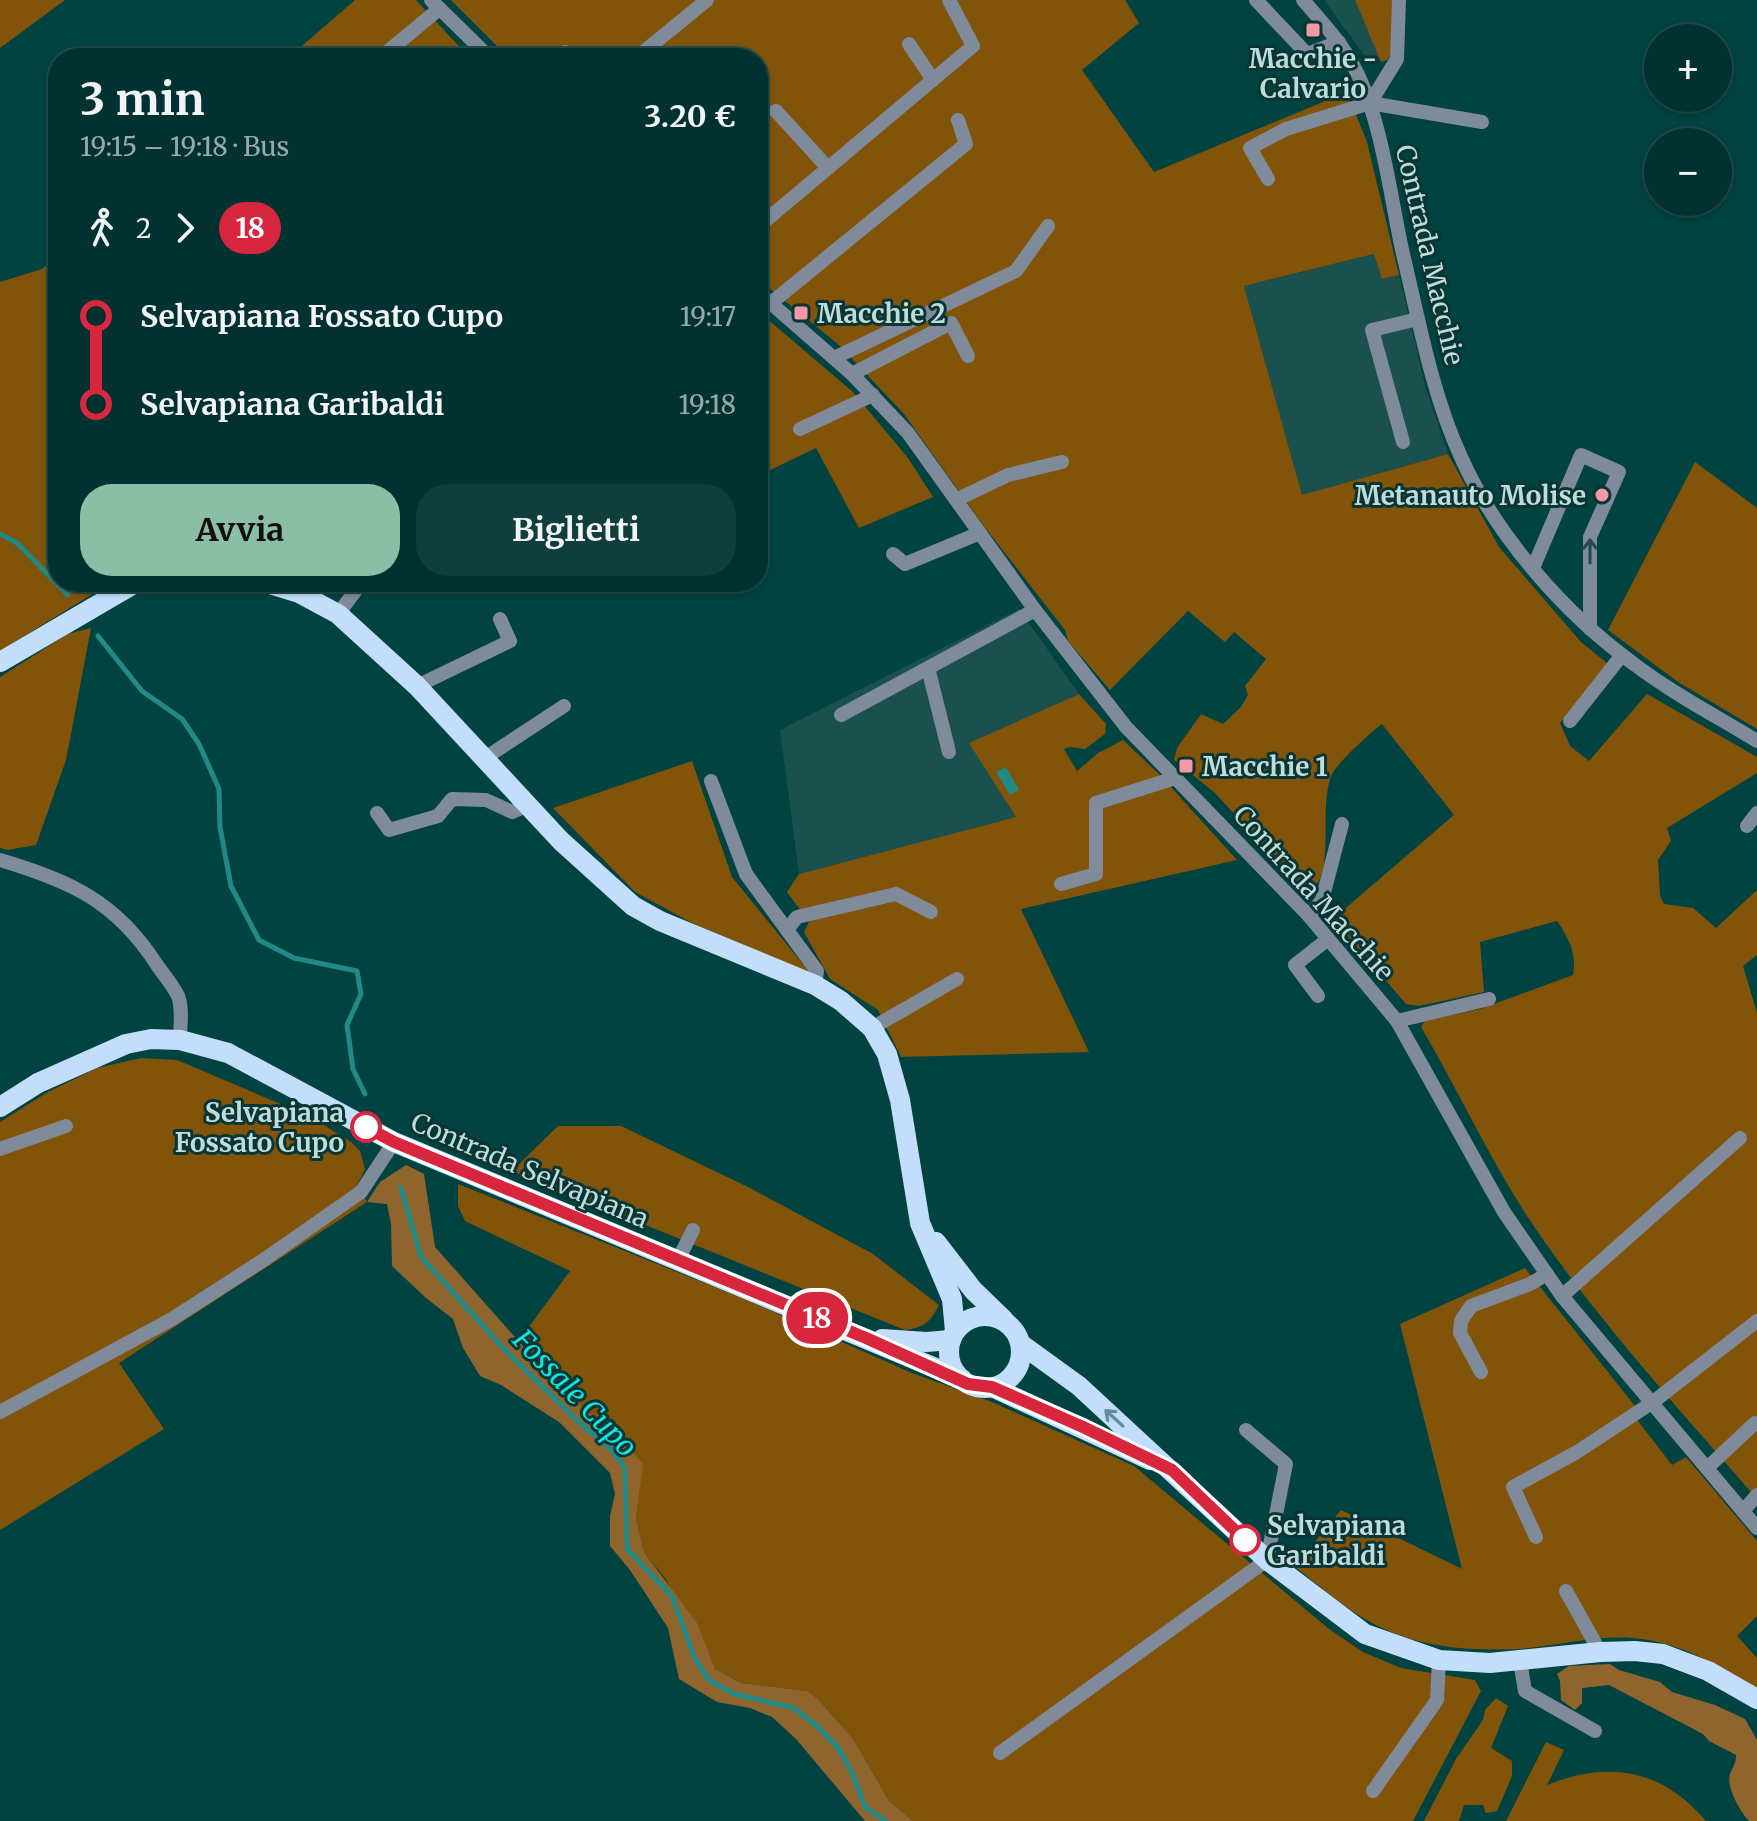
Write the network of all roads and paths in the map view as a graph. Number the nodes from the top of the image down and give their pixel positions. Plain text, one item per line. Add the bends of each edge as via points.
1 (707, 0) edge
2 (949, 0) edge
3 (1256, 0) edge
4 (1303, 0) edge
5 (1399, 0) edge
6 (435, 4) edge
7 (1339, 42) junction
8 (909, 44) dead end
9 (390, 48) edge
10 (480, 48) edge
11 (648, 48) edge
12 (933, 80) junction
13 (1370, 103) junction
14 (776, 111) dead end
15 (958, 120) dead end
16 (1482, 122) dead end
17 (828, 168) junction
18 (1268, 179) dead end
19 (768, 219) edge
20 (1048, 226) dead end
21 (768, 300) edge
22 (771, 303) junction
23 (1418, 319) junction
24 (968, 356) dead end
25 (834, 358) junction
26 (852, 374) junction
27 (873, 395) junction
28 (800, 429) dead end
29 (1403, 442) dead end
30 (1062, 462) dead end
31 (956, 500) junction
32 (980, 533) junction
33 (893, 554) dead end
34 (1533, 568) junction
35 (120, 592) edge
36 (296, 592) edge
37 (354, 592) edge
38 (1035, 610) junction
39 (338, 614) junction
40 (500, 619) dead end
41 (1590, 629) junction
42 (1622, 655) junction
43 (0, 662) edge
44 (928, 668) junction
45 (417, 686) junction
46 (564, 706) dead end
47 (841, 715) dead end
48 (1570, 721) dead end
49 (1757, 741) edge
50 (949, 752) dead end
51 (485, 758) junction
52 (1175, 778) junction
53 (711, 781) dead end
54 (528, 805) junction
55 (377, 813) dead end
56 (1757, 813) edge
57 (1342, 824) dead end
58 (1747, 826) dead end
59 (0, 860) edge
60 (1061, 884) dead end
61 (931, 912) dead end
62 (1309, 916) junction
63 (787, 930) junction
64 (1328, 939) junction
65 (957, 979) dead end
66 (815, 985) junction
67 (1318, 996) dead end
68 (1489, 999) dead end
69 (1397, 1021) junction
70 (872, 1028) junction
71 (180, 1040) junction
72 (0, 1107) edge
73 (66, 1126) dead end
74 (1740, 1138) dead end
75 (394, 1142) junction
76 (0, 1149) edge
77 (920, 1223) junction
78 (693, 1230) dead end
79 (678, 1260) junction
80 (1547, 1274) junction
81 (1562, 1296) junction
82 (1757, 1321) edge
83 (1007, 1323) junction
84 (953, 1335) junction
85 (866, 1338) junction
86 (1021, 1344) junction
87 (1481, 1372) dead end
88 (962, 1379) junction
89 (992, 1387) junction
90 (1653, 1402) junction
91 (0, 1412) edge
92 (1755, 1423) edge
93 (1246, 1430) dead end
94 (1707, 1468) junction
95 (1172, 1470) junction
96 (1757, 1495) edge
97 (1743, 1511) junction
98 (1757, 1528) edge
99 (1536, 1537) dead end
100 (1267, 1560) junction
101 (1566, 1591) dead end
102 (1600, 1652) junction
103 (1439, 1660) junction
104 (1520, 1661) junction
105 (1757, 1699) edge
106 (1595, 1731) dead end
107 (1000, 1753) dead end
108 (1373, 1791) dead end

1 - 11 street
2 - 12 street via 973,46
3 - 7 street via 1307,54
4 - 7 street, Contrada Macchie
5 - 13 street via 1397,59
6 - 9 street
6 - 10 street
7 - 13 street, Contrada Macchie
8 - 12 street
12 - 17 street
13 - 16 street
13 - 18 street via 1286,129 1250,148
13 - 23 street, Contrada Macchie
14 - 17 street
15 - 22 street via 966,144
17 - 19 street
20 - 25 street via 1016,271
21 - 22 street, Contrada Macchie
22 - 25 street, Contrada Macchie
23 - 29 street via 1372,330
23 - 34 street, Contrada Macchie via 1461,457 1497,522
24 - 26 street via 951,323
25 - 26 street, Contrada Macchie
26 - 27 street, Contrada Macchie
27 - 28 street
27 - 31 street, Contrada Macchie
30 - 31 street via 1008,475
31 - 32 street, Contrada Macchie
32 - 33 street via 905,564
32 - 38 street, Contrada Macchie
34 - 41 street, Contrada Macchie
41 -> 34 street via 1590,537 1619,472 1581,455
35 - 43 main road
36 - 39 main road
37 - 39 street
38 - 44 street
38 - 52 street, Contrada Macchie via 1126,727
39 - 45 main road
40 - 45 street via 510,641
41 - 42 street, Contrada Macchie
42 - 48 street
42 - 49 street, Contrada Macchie
44 - 47 street
44 - 50 street
45 - 51 main road
46 - 51 street
51 - 54 main road
52 - 60 street via 1096,803 1096,874
52 - 62 street, Contrada Macchie
53 - 63 street via 746,874
54 - 55 street via 512,812 486,800 452,799 438,816 389,830
54 - 66 main road via 633,906
56 - 58 street
57 - 62 street via 1322,900
59 - 71 street via 81,890 111,910 147,949 179,998
61 - 63 street via 896,894 797,917
62 - 64 street, Contrada Macchie
63 - 66 street via 817,971
64 - 67 street via 1295,965
64 - 69 street, Contrada Macchie
65 - 70 street
66 - 70 main road
68 - 69 street
69 - 80 street, Contrada Macchie via 1504,1212
70 - 77 main road via 887,1054 900,1100
71 - 72 main road, Contrada Selvapiana via 126,1044 38,1083
71 - 75 main road, Contrada Selvapiana via 228,1053
73 - 76 street
74 - 81 street
75 - 79 main road, Contrada Selvapiana
75 - 91 street via 361,1192 265,1259 172,1319
77 - 83 main road
77 - 84 main road via 952,1299
78 - 79 street
79 - 85 main road, Contrada Selvapiana
80 - 81 street, Contrada Macchie
80 - 87 street via 1465,1312 1460,1333
81 - 90 street, Contrada Macchie
82 - 90 street
83 - 84 main road via 979,1316
83 - 86 main road
84 - 85 main road, Contrada Selvapiana via 926,1342
84 - 88 main road via 950,1361
85 - 88 main road, Contrada Selvapiana
86 - 89 main road via 1016,1372
95 -> 86 main road via 1079,1386
88 - 89 main road via 976,1387
89 - 95 main road
90 - 94 street, Contrada Macchie
90 - 99 street via 1513,1487
92 - 94 street
93 - 100 street via 1286,1464
94 - 97 street, Contrada Macchie
95 - 100 main road
96 - 97 street
97 - 98 street, Contrada Macchie
100 - 103 main road via 1365,1634
100 - 107 street
101 - 102 street
102 - 104 main road
102 - 105 main road via 1663,1654 1708,1671
103 - 104 main road
103 - 108 street via 1437,1700
104 - 106 street via 1525,1691

